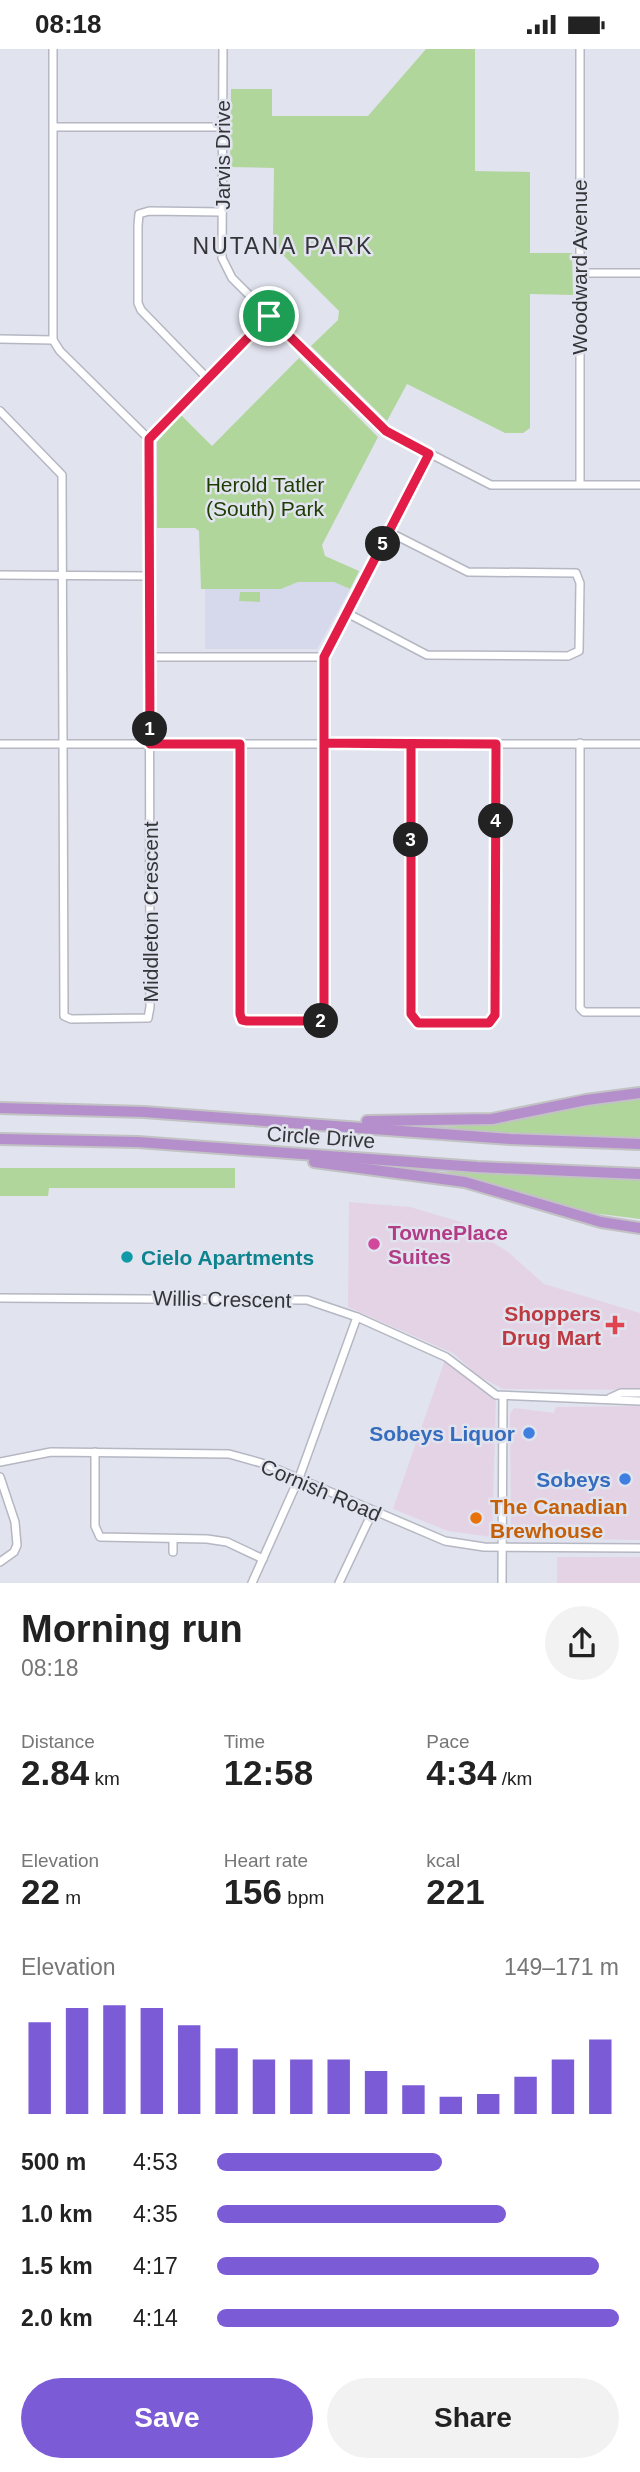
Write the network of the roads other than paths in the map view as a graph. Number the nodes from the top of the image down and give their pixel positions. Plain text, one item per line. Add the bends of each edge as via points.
1 (54, 49) edge
2 (223, 49) edge
3 (580, 49) edge
4 (54, 127) junction
5 (222, 127) junction
6 (222, 212) junction
7 (580, 273) junction
8 (640, 273) edge
9 (269, 316) junction
10 (0, 339) edge
11 (54, 340) junction
12 (207, 378) junction
13 (0, 411) edge
14 (149, 439) junction
15 (429, 454) junction
16 (580, 484) junction
17 (640, 485) edge
18 (389, 532) junction
19 (0, 575) edge
20 (62, 575) junction
21 (149, 576) junction
22 (347, 613) junction
23 (150, 657) junction
24 (324, 657) junction
25 (324, 743) junction
26 (0, 744) edge
27 (62, 744) junction
28 (150, 744) junction
29 (240, 744) junction
30 (411, 744) junction
31 (496, 744) junction
32 (580, 744) junction
33 (640, 744) edge
34 (640, 1012) edge
35 (640, 1092) edge
36 (0, 1108) edge
37 (204, 1116) junction
38 (0, 1139) edge
39 (640, 1145) edge
40 (207, 1147) junction
41 (640, 1174) edge
42 (640, 1227) edge
43 (0, 1299) edge
44 (357, 1317) junction
45 (640, 1392) edge
46 (503, 1397) junction
47 (610, 1398) junction
48 (640, 1401) edge
49 (95, 1452) junction
50 (0, 1462) edge
51 (0, 1477) edge
52 (299, 1478) junction
53 (373, 1511) junction
54 (173, 1539) junction
55 (502, 1547) junction
56 (640, 1548) edge
57 (173, 1552) dead end
58 (263, 1559) junction
59 (0, 1562) edge
60 (252, 1583) edge
61 (340, 1583) edge
62 (502, 1583) edge

1 - 4 street
2 - 5 street, Jarvis Drive
3 - 7 street, Woodward Avenue
4 - 5 street
4 - 11 street
5 - 6 street, Jarvis Drive
6 - 9 street, Jarvis Drive via 225,268
6 - 12 street via 139,214 138,303
7 - 8 street
7 - 16 street, Woodward Avenue
9 - 12 street
9 - 15 street, Jarvis Drive via 386,431
10 - 11 street
11 - 14 street
12 - 14 street
13 - 20 street via 62,475
14 - 21 street
15 - 16 street, Jarvis Drive via 491,485
15 - 18 street
16 - 17 street, Jarvis Drive
18 - 22 street
18 - 22 street via 468,572 576,573 580,579 579,651 568,656 427,655
19 - 20 street
20 - 21 street
20 - 27 street
21 - 23 street
22 - 24 street
23 - 24 street
23 - 28 street
24 - 25 street
25 - 29 street
25 - 29 street via 322,1021 247,1021 240,1014
25 - 30 street
26 - 27 street
27 - 28 street
27 - 28 street, Middleton Crescent via 65,1016 71,1019 148,1018
28 - 29 street
30 - 31 street
30 - 31 street via 411,1014 418,1023 489,1023 495,1015
31 - 32 street
32 - 33 street
32 - 34 street via 580,1008 584,1012
35 - 37 highway via 464,1122
36 - 37 highway, Circle Drive
37 - 39 highway, Circle Drive
38 - 40 highway, Circle Drive
40 - 41 highway, Circle Drive
40 - 42 highway via 464,1182
43 - 44 street, Willis Crescent via 278,1298 307,1300
44 - 46 street, Willis Crescent via 446,1357
44 - 52 street
45 - 47 street
46 - 47 street
46 - 55 street
47 - 48 street
49 - 50 street, Cornish Road via 33,1454
49 - 52 street, Cornish Road via 229,1454
49 - 54 street via 95,1527 100,1537
51 - 59 street via 18,1545
52 - 53 street, Cornish Road
52 - 58 street
53 - 55 street, Cornish Road via 445,1541
53 - 61 street
54 - 57 street
54 - 58 street via 227,1542
55 - 56 street, Cornish Road
55 - 62 street
58 - 60 street

